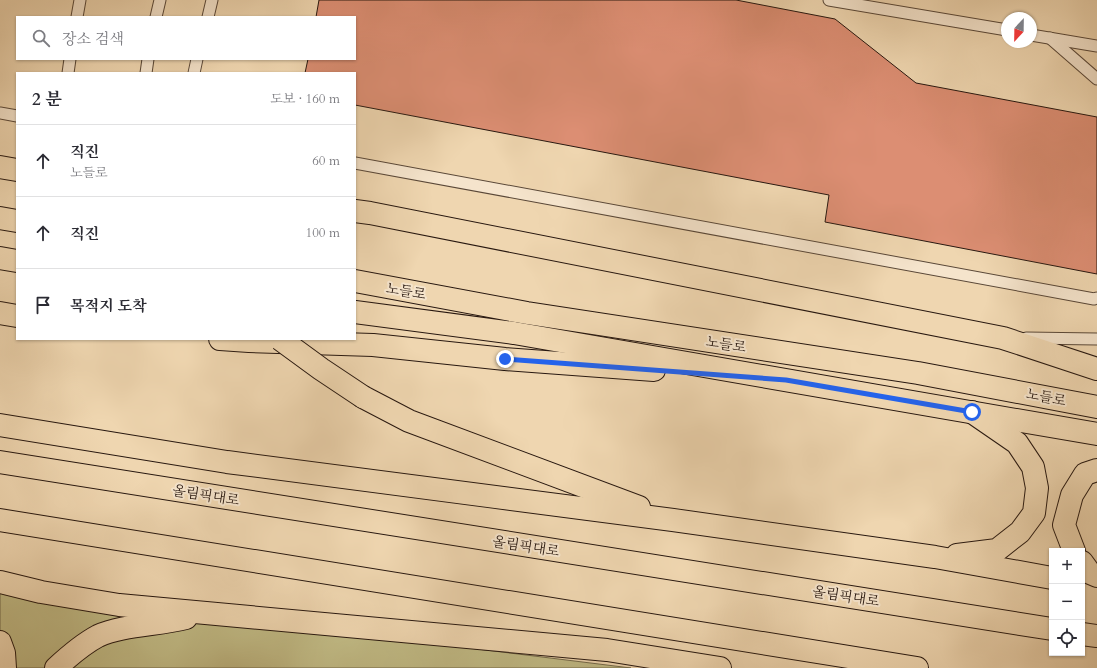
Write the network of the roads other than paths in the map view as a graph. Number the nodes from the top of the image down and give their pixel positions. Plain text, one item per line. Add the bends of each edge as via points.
1 (80, 0) edge
2 (160, 0) edge
3 (212, 0) edge
4 (829, 0) edge
5 (872, 0) edge
6 (894, 11) junction
7 (77, 16) edge
8 (156, 16) edge
9 (208, 16) edge
10 (1001, 29) edge
11 (1037, 36) edge
12 (1049, 38) junction
13 (1097, 46) edge
14 (70, 60) edge
15 (148, 60) edge
16 (197, 60) edge
17 (68, 72) edge
18 (146, 72) edge
19 (194, 72) edge
20 (1097, 79) edge
21 (0, 113) edge
22 (16, 116) edge
23 (356, 162) edge
24 (0, 167) edge
25 (16, 170) edge
26 (360, 210) edge
27 (0, 218) edge
28 (16, 221) edge
29 (0, 258) edge
30 (16, 262) edge
31 (356, 282) edge
32 (1097, 298) edge
33 (0, 312) edge
34 (356, 312) edge
35 (16, 316) edge
36 (1003, 338) junction
37 (1097, 339) edge
38 (234, 340) edge
39 (281, 340) edge
40 (1097, 369) edge
41 (786, 380) junction
42 (1097, 407) edge
43 (972, 412) junction
44 (0, 425) edge
45 (1097, 434) edge
46 (0, 462) edge
47 (1097, 470) edge
48 (0, 520) edge
49 (673, 520) junction
50 (1073, 548) edge
51 (935, 557) junction
52 (1085, 566) edge
53 (1097, 576) edge
54 (1049, 577) edge
55 (0, 582) edge
56 (1085, 584) edge
57 (1097, 586) edge
58 (209, 613) junction
59 (1049, 629) edge
60 (1085, 634) edge
61 (1097, 636) edge
62 (0, 642) edge
63 (5, 668) edge
64 (56, 668) edge
65 (720, 668) edge
66 (917, 668) edge

1 - 7 lane
2 - 8 lane
3 - 9 lane
4 - 6 lane
5 - 6 lane
6 - 10 lane
11 - 12 lane
12 - 13 lane
12 - 20 lane
14 - 17 lane
15 - 18 lane
16 - 19 lane
21 - 22 lane
23 - 32 lane
24 - 25 main road
26 - 36 main road
27 - 28 main road
29 - 30 main road
31 - 42 main road, 노들로 via 527,313 918,373
33 - 35 main road
34 - 41 main road, 노들로 via 514,333
36 - 37 lane
36 - 40 main road
38 - 41 main road via 373,346 505,359
39 - 49 main road, bridge via 363,397 409,421
41 - 43 main road, 노들로
43 - 45 main road, 노들로
43 - 51 main road via 1017,443 1033,467 1038,488 1034,512 1020,532 997,550
44 - 49 main road via 227,462
46 - 59 main road, 올림픽대로
47 - 50 main road via 1085,474 1072,495 1064,525
48 - 66 main road
49 - 51 main road
51 - 54 main road
52 - 53 main road via 1090,573
55 - 58 main road via 41,592 119,605
56 - 57 main road
58 - 64 main road via 171,622 127,628 99,636
58 - 65 main road via 608,650
60 - 61 main road
62 - 63 main road

